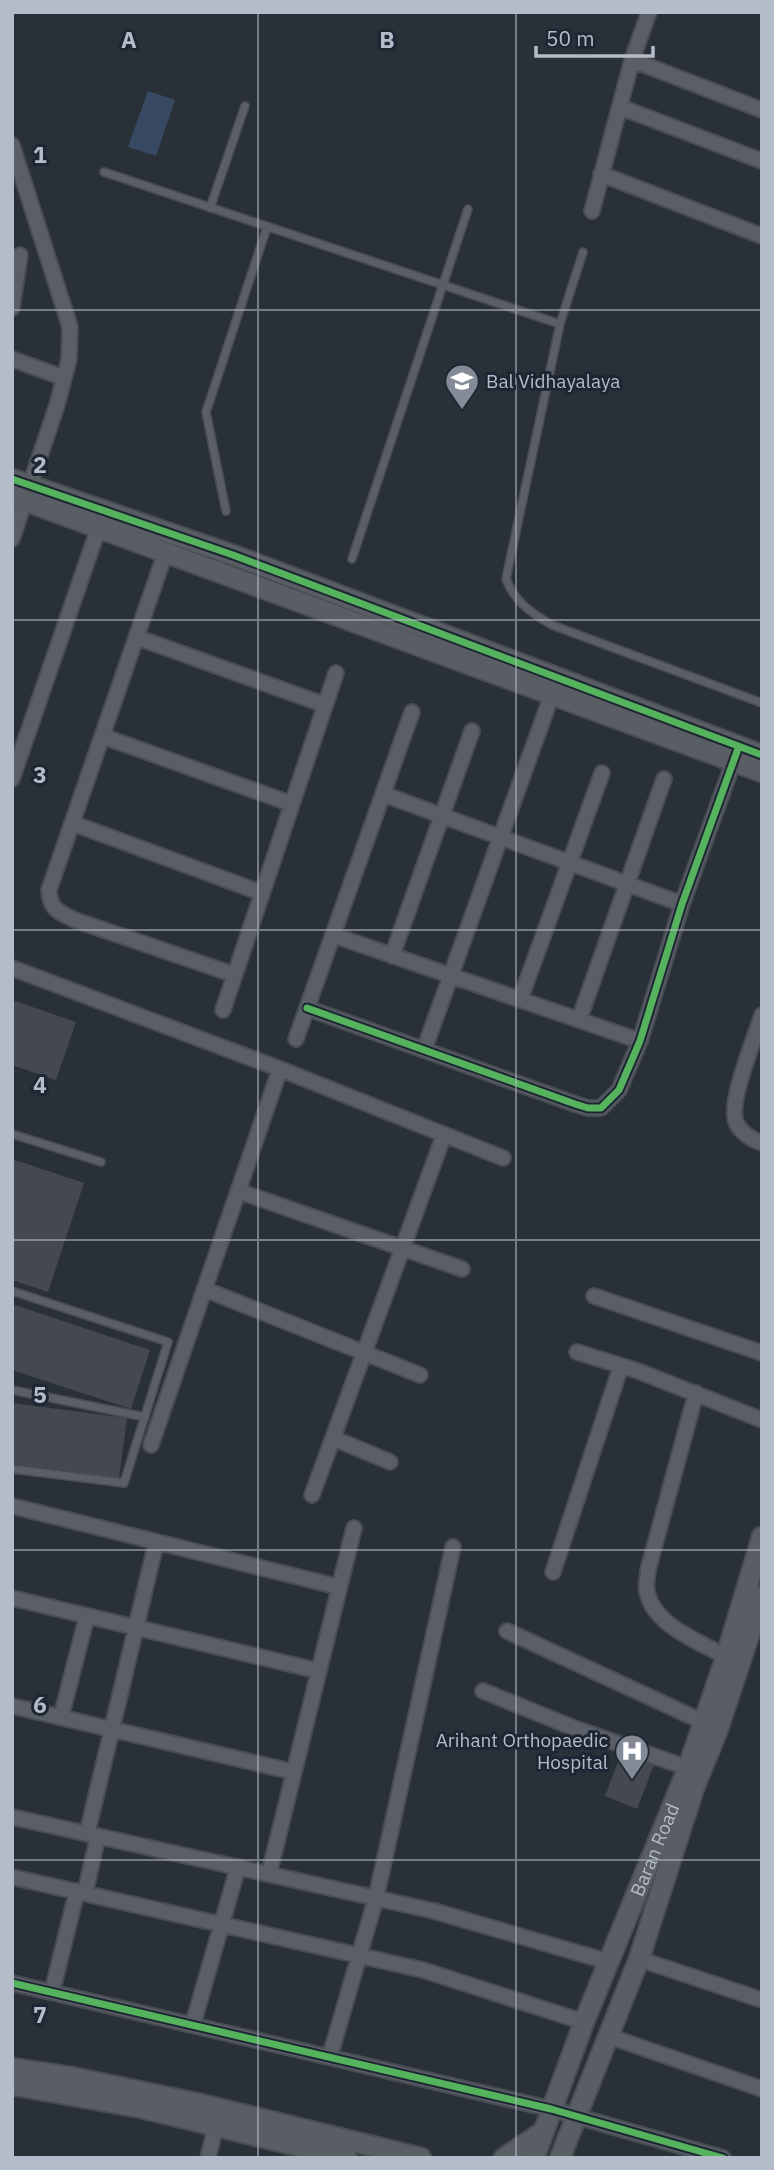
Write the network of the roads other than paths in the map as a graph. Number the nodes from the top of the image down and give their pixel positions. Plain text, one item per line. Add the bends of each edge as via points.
1 (649, 12) edge
2 (632, 60) junction
3 (245, 106) dead end
4 (620, 107) junction
5 (762, 110) edge
6 (12, 145) edge
7 (762, 161) edge
8 (104, 172) dead end
9 (601, 174) junction
10 (210, 208) junction
11 (468, 209) dead end
12 (592, 211) dead end
13 (267, 227) junction
14 (762, 236) edge
15 (583, 252) dead end
16 (20, 255) dead end
17 (443, 285) junction
18 (12, 308) edge
19 (560, 324) junction
20 (12, 359) edge
21 (64, 378) junction
22 (20, 490) edge
23 (226, 512) dead end
24 (102, 519) junction
25 (12, 539) edge
26 (166, 551) junction
27 (352, 559) dead end
28 (136, 637) junction
29 (336, 674) dead end
30 (555, 686) junction
31 (762, 703) edge
32 (325, 705) junction
33 (412, 712) dead end
34 (472, 731) dead end
35 (102, 736) junction
36 (736, 754) junction
37 (762, 755) edge
38 (762, 772) edge
39 (602, 773) dead end
40 (12, 779) edge
41 (664, 779) dead end
42 (383, 794) junction
43 (292, 804) junction
44 (442, 816) junction
45 (72, 823) junction
46 (500, 837) junction
47 (569, 863) junction
48 (627, 884) junction
49 (262, 893) junction
50 (682, 904) junction
51 (333, 935) junction
52 (392, 956) junction
53 (12, 968) edge
54 (235, 975) junction
55 (450, 976) junction
56 (520, 1000) junction
57 (307, 1008) junction
58 (223, 1010) dead end
59 (762, 1015) edge
60 (579, 1020) junction
61 (296, 1039) dead end
62 (639, 1041) junction
63 (424, 1050) junction
64 (280, 1069) junction
65 (12, 1134) edge
66 (444, 1135) junction
67 (762, 1143) edge
68 (503, 1158) dead end
69 (101, 1162) dead end
70 (238, 1191) junction
71 (402, 1249) junction
72 (462, 1269) dead end
73 (204, 1289) junction
74 (12, 1290) edge
75 (594, 1296) dead end
76 (365, 1352) junction
77 (577, 1352) dead end
78 (762, 1353) edge
79 (621, 1366) junction
80 (420, 1375) dead end
81 (12, 1390) edge
82 (696, 1393) junction
83 (145, 1417) junction
84 (762, 1420) edge
85 (333, 1438) junction
86 (151, 1445) dead end
87 (390, 1462) dead end
88 (12, 1469) edge
89 (312, 1495) dead end
90 (12, 1506) edge
91 (354, 1528) dead end
92 (762, 1536) edge
93 (156, 1543) junction
94 (453, 1547) dead end
95 (553, 1572) dead end
96 (340, 1587) junction
97 (762, 1596) edge
98 (12, 1598) edge
99 (87, 1616) junction
100 (136, 1627) junction
101 (507, 1631) dead end
102 (726, 1657) junction
103 (318, 1671) junction
104 (482, 1691) dead end
105 (12, 1706) edge
106 (61, 1717) junction
107 (710, 1725) junction
108 (112, 1729) junction
109 (688, 1768) junction
110 (294, 1772) junction
111 (12, 1817) edge
112 (93, 1835) junction
113 (238, 1867) junction
114 (268, 1874) junction
115 (12, 1877) edge
116 (81, 1892) junction
117 (376, 1898) junction
118 (223, 1924) junction
119 (360, 1955) junction
120 (639, 1959) junction
121 (609, 1962) junction
122 (12, 1983) edge
123 (52, 1992) junction
124 (762, 2000) edge
125 (584, 2022) junction
126 (193, 2024) junction
127 (608, 2036) junction
128 (330, 2056) junction
129 (12, 2068) edge
130 (12, 2085) edge
131 (762, 2089) edge
132 (551, 2109) junction
133 (577, 2117) junction
134 (216, 2125) junction
135 (544, 2131) junction
136 (339, 2157) edge
137 (208, 2158) edge
138 (421, 2158) edge
139 (504, 2158) edge
140 (534, 2158) edge
141 (560, 2158) edge
142 (723, 2158) edge

1 - 2 street
2 - 4 street
2 - 5 street
3 - 10 lane
4 - 7 street
4 - 9 street
6 - 21 street via 70,327
8 - 10 lane
9 - 12 street
9 - 14 street
10 - 13 lane
11 - 17 lane
13 - 17 lane
13 - 23 lane via 206,412
15 - 19 lane
16 - 18 street
17 - 19 lane
17 - 27 lane
19 - 31 lane via 509,558 506,579 512,594 552,625
20 - 21 street
21 - 22 street
22 - 24 street
22 - 25 street
24 - 26 street
24 - 30 street via 233,555
24 - 40 street
26 - 28 street
26 - 30 street
28 - 32 street
28 - 35 street
29 - 32 street
30 - 36 street
30 - 46 street
32 - 43 street
33 - 42 street
34 - 44 street
35 - 43 street
35 - 45 street
36 - 37 street
36 - 38 street
36 - 50 street
39 - 47 street
41 - 48 street
42 - 44 street
42 - 51 street
43 - 49 street
44 - 46 street
44 - 52 street
45 - 49 street
45 - 54 street via 49,890 50,902 58,912
46 - 47 street
46 - 55 street
47 - 48 street
47 - 56 street
48 - 50 street
48 - 60 street
49 - 54 street
50 - 62 street
51 - 52 street
51 - 57 street
52 - 55 street
53 - 64 street
54 - 58 street
55 - 56 street
55 - 63 street
56 - 60 street
57 - 61 street
57 - 63 street
59 - 67 street via 734,1109 745,1134
60 - 62 street
62 - 63 street via 619,1090 601,1108 575,1104
64 - 66 street
64 - 70 street
65 - 69 lane
66 - 68 street
66 - 71 street
70 - 71 street
70 - 73 street
71 - 72 street
71 - 76 street
73 - 76 street
73 - 86 street
74 - 83 lane via 168,1342
75 - 78 street
76 - 80 street
76 - 85 street
77 - 79 street
79 - 82 street
79 - 95 street
81 - 83 lane
82 - 84 street
82 - 102 street via 646,1590 654,1612
83 - 88 lane via 124,1483
85 - 87 street
85 - 89 street
90 - 93 street
91 - 96 street
92 - 102 street, Baran Road
93 - 96 street
93 - 100 street
94 - 117 street
96 - 103 street
97 - 107 street, Baran Road
98 - 99 street
99 - 100 street
99 - 106 street
100 - 103 street
100 - 108 street
101 - 107 street
102 - 107 street, Baran Road
103 - 110 street
104 - 109 street
105 - 106 street
106 - 108 street
107 - 109 street, Baran Road
107 - 120 street, Baran Road
108 - 110 street
108 - 112 street
109 - 121 street, Baran Road
110 - 114 street
111 - 112 street
112 - 113 street
112 - 116 street
113 - 114 street
113 - 118 street
114 - 117 street
115 - 116 street
116 - 118 street
116 - 123 street
117 - 119 street
117 - 121 street
118 - 119 street
118 - 126 street
119 - 125 street via 423,1970
119 - 128 street
120 - 124 street
120 - 127 street, Baran Road
121 - 125 street, Baran Road
122 - 123 street
123 - 126 street
125 - 132 street, Baran Road
126 - 128 street
127 - 131 street
127 - 133 street, Baran Road
128 - 132 street
129 - 138 street via 196,2103
130 - 134 street
132 - 133 street
132 - 135 street, Baran Road
133 - 141 street, Baran Road
133 - 142 street
134 - 136 street
134 - 137 street
135 - 139 street
135 - 140 street, Baran Road

